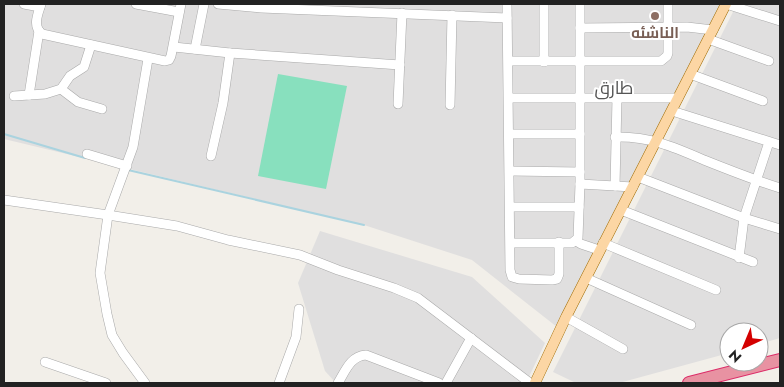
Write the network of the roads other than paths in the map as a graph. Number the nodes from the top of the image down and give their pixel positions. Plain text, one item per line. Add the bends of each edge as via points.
1 (24, 4) edge
2 (140, 4) edge
3 (204, 4) edge
4 (218, 4) edge
5 (507, 4) edge
6 (544, 4) edge
7 (580, 4) edge
8 (668, 4) edge
9 (726, 4) edge
10 (40, 6) edge
11 (261, 6) edge
12 (309, 7) edge
13 (180, 8) edge
14 (356, 8) edge
15 (402, 13) junction
16 (452, 15) junction
17 (507, 18) junction
18 (780, 21) edge
19 (580, 28) junction
20 (667, 28) junction
21 (39, 31) junction
22 (710, 34) junction
23 (91, 45) junction
24 (174, 47) junction
25 (195, 49) junction
26 (230, 53) junction
27 (148, 59) junction
28 (508, 61) junction
29 (769, 61) dead end
30 (544, 62) junction
31 (580, 62) junction
32 (400, 65) junction
33 (690, 74) junction
34 (61, 89) junction
35 (29, 95) junction
36 (14, 96) dead end
37 (509, 98) junction
38 (580, 98) junction
39 (617, 98) junction
40 (678, 98) junction
41 (763, 101) dead end
42 (398, 104) dead end
43 (450, 105) dead end
44 (102, 109) dead end
45 (672, 111) junction
46 (510, 134) junction
47 (580, 134) junction
48 (616, 137) junction
49 (657, 141) junction
50 (769, 142) junction
51 (780, 145) edge
52 (86, 154) dead end
53 (211, 156) dead end
54 (127, 166) junction
55 (510, 171) junction
56 (580, 172) junction
57 (638, 177) junction
58 (756, 180) junction
59 (580, 184) junction
60 (615, 186) junction
61 (633, 187) junction
62 (780, 188) edge
63 (4, 200) edge
64 (511, 207) junction
65 (579, 207) junction
66 (621, 210) junction
67 (108, 215) junction
68 (744, 218) junction
69 (780, 229) edge
70 (576, 241) junction
71 (559, 242) junction
72 (511, 243) junction
73 (601, 247) junction
74 (739, 258) junction
75 (753, 262) dead end
76 (586, 278) junction
77 (716, 290) dead end
78 (300, 309) dead end
79 (566, 317) junction
80 (691, 325) dead end
81 (471, 338) junction
82 (623, 349) dead end
83 (780, 360) edge
84 (45, 362) dead end
85 (537, 380) edge
86 (106, 383) edge
87 (146, 383) edge
88 (279, 383) edge
89 (338, 383) edge
90 (440, 383) edge
91 (446, 383) edge
92 (530, 383) edge
93 (690, 383) edge

1 - 10 street
2 - 13 street
3 - 25 street
4 - 11 street
5 - 17 street
6 - 30 street
7 - 19 street
8 - 20 street
9 - 18 street
9 - 22 main road
10 - 21 street via 36,23
11 - 12 street
12 - 14 street
13 - 24 street
14 - 15 street
15 - 16 street
15 - 32 street
16 - 17 street
16 - 43 street
17 - 28 street
19 - 20 street
19 - 31 street
20 - 22 street via 694,27
20 - 31 street via 668,53 661,61
21 - 23 street
21 - 35 street
22 - 29 street
22 - 33 main road
23 - 27 street
23 - 34 street via 84,67 70,76
24 - 25 street
24 - 27 street via 169,60
25 - 26 street
26 - 32 street
26 - 53 street
27 - 54 street via 139,122
28 - 30 street
28 - 37 street
30 - 31 street
31 - 38 street
32 - 42 street
33 - 40 main road
33 - 41 street
34 - 35 street
34 - 44 street via 78,102
35 - 36 street
37 - 38 street
37 - 46 street
38 - 39 street
38 - 47 street
39 - 40 street
39 - 48 street
40 - 45 main road
45 - 49 main road
45 - 50 street
46 - 47 street
46 - 55 street
47 - 56 street
48 - 49 street
48 - 60 street
49 - 57 main road
49 - 58 street
50 - 51 street
50 - 58 street
52 - 54 street
54 - 67 street
55 - 56 street
55 - 64 street
56 - 59 street
57 - 61 main road
57 - 68 street
58 - 62 street
58 - 68 street
59 - 60 street
59 - 65 street
60 - 61 street
61 - 66 main road
63 - 67 street
64 - 65 street
64 - 72 street
65 - 70 street
66 - 73 main road
66 - 74 street
67 - 81 street via 186,228 300,254 418,298
67 - 87 street via 100,272 108,320 116,342
68 - 69 street
68 - 74 street
70 - 71 street
70 - 73 street
71 - 72 street
71 - 72 street via 558,276 554,280 512,277
73 - 76 main road
73 - 77 street
74 - 75 street
76 - 79 main road
76 - 80 street
78 - 88 street via 296,337
79 - 82 street
79 - 85 main road
81 - 91 street
81 - 92 street
83 - 93 highway
84 - 86 street
89 - 90 street via 352,360 366,355

